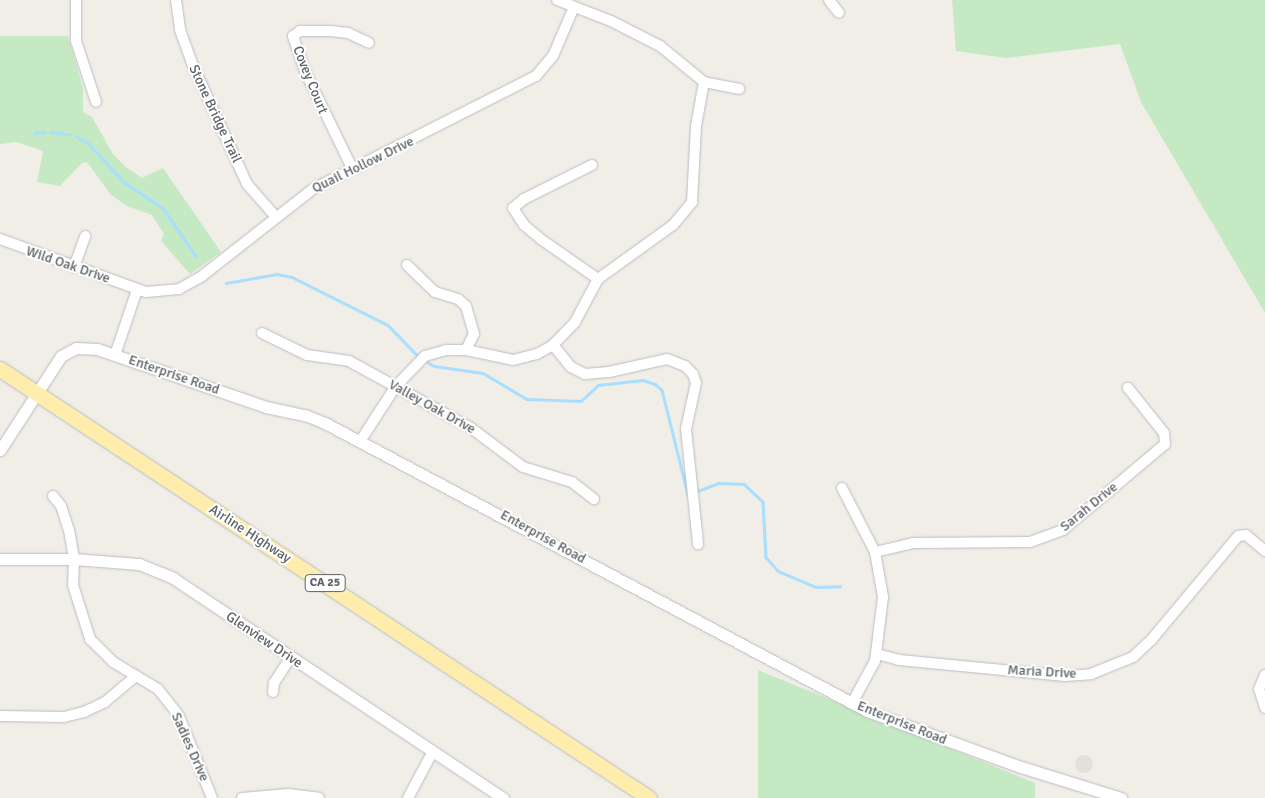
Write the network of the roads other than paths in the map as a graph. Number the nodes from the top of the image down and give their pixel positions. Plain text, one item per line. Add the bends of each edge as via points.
1 (76, 0) edge
2 (176, 0) edge
3 (557, 0) edge
4 (829, 0) edge
5 (574, 7) junction
6 (840, 12) dead end
7 (369, 43) dead end
8 (704, 82) junction
9 (739, 89) dead end
10 (96, 102) dead end
11 (592, 165) dead end
12 (352, 168) junction
13 (276, 217) junction
14 (85, 236) dead end
15 (0, 239) edge
16 (407, 265) dead end
17 (74, 267) junction
18 (598, 279) junction
19 (137, 290) junction
20 (262, 333) dead end
21 (553, 345) junction
22 (466, 350) junction
23 (115, 355) junction
24 (0, 369) edge
25 (396, 386) junction
26 (1128, 388) dead end
27 (36, 392) junction
28 (361, 440) junction
29 (0, 450) edge
30 (842, 488) dead end
31 (53, 496) dead end
32 (594, 499) dead end
33 (698, 544) dead end
34 (1265, 551) edge
35 (875, 552) junction
36 (0, 559) edge
37 (74, 559) junction
38 (877, 654) junction
39 (291, 657) junction
40 (1265, 675) edge
41 (136, 676) junction
42 (273, 692) dead end
43 (852, 704) junction
44 (1265, 708) edge
45 (0, 716) edge
46 (432, 752) junction
47 (212, 798) edge
48 (242, 798) edge
49 (319, 798) edge
50 (408, 798) edge
51 (503, 798) edge
52 (649, 798) edge
53 (1121, 798) edge

1 - 10 street via 76,40
2 - 13 street, Stone Bridge Trail via 180,30 191,61 247,184
3 - 5 street
4 - 6 street
5 - 8 street via 611,21 660,46
5 - 12 street, Quail Hollow Drive via 553,56 536,76 442,126
7 - 12 street, Covey Court via 348,32 300,31 294,36 305,71
8 - 9 street
8 - 18 street via 700,96 692,202 673,225
11 - 18 street via 524,199 513,208 524,225
12 - 13 street, Quail Hollow Drive via 313,189
13 - 19 street, Quail Hollow Drive via 189,284 168,293
14 - 17 street
15 - 17 street, Wild Oak Drive
16 - 22 street via 426,286 466,306 474,334
17 - 19 street, Wild Oak Drive
18 - 21 street via 575,322
19 - 23 street
20 - 25 street, Valley Oak Drive via 307,356 349,361
21 - 22 street via 537,354 513,360
21 - 33 street via 571,367 585,374 667,359 685,366 693,374 696,383 686,429
22 - 25 street via 446,350 425,356
23 - 27 street, Enterprise Road via 97,349 76,348 60,356
23 - 28 street, Enterprise Road via 266,407 305,415
24 - 27 main road, Airline Highway / CA 25
25 - 28 street
25 - 32 street, Valley Oak Drive via 471,428 515,462 572,482
26 - 35 street, Sarah Drive via 1164,433 1165,444 1063,530 1030,542 913,543
27 - 29 street, Enterprise Road
27 - 52 main road, Airline Highway / CA 25
28 - 43 street, Enterprise Road
30 - 35 street
31 - 37 street, Sadies Drive via 61,506 70,530
34 - 38 street, Maria Drive via 1246,536 1238,536 1152,639 1133,657 1091,674 1065,676 899,660
35 - 38 street via 883,597
36 - 37 street, Glenview Drive
37 - 39 street, Glenview Drive via 139,564 174,578
37 - 41 street, Sadies Drive via 73,585 90,639 113,662
38 - 43 street
39 - 42 street via 274,682
39 - 46 street, Glenview Drive
40 - 44 street via 1259,689
41 - 45 street via 105,702 84,712 64,717
41 - 47 street, Sadies Drive via 158,689 179,716
43 - 53 street, Enterprise Road via 908,728
46 - 50 street
46 - 51 street, Glenview Drive
48 - 49 street via 288,794

